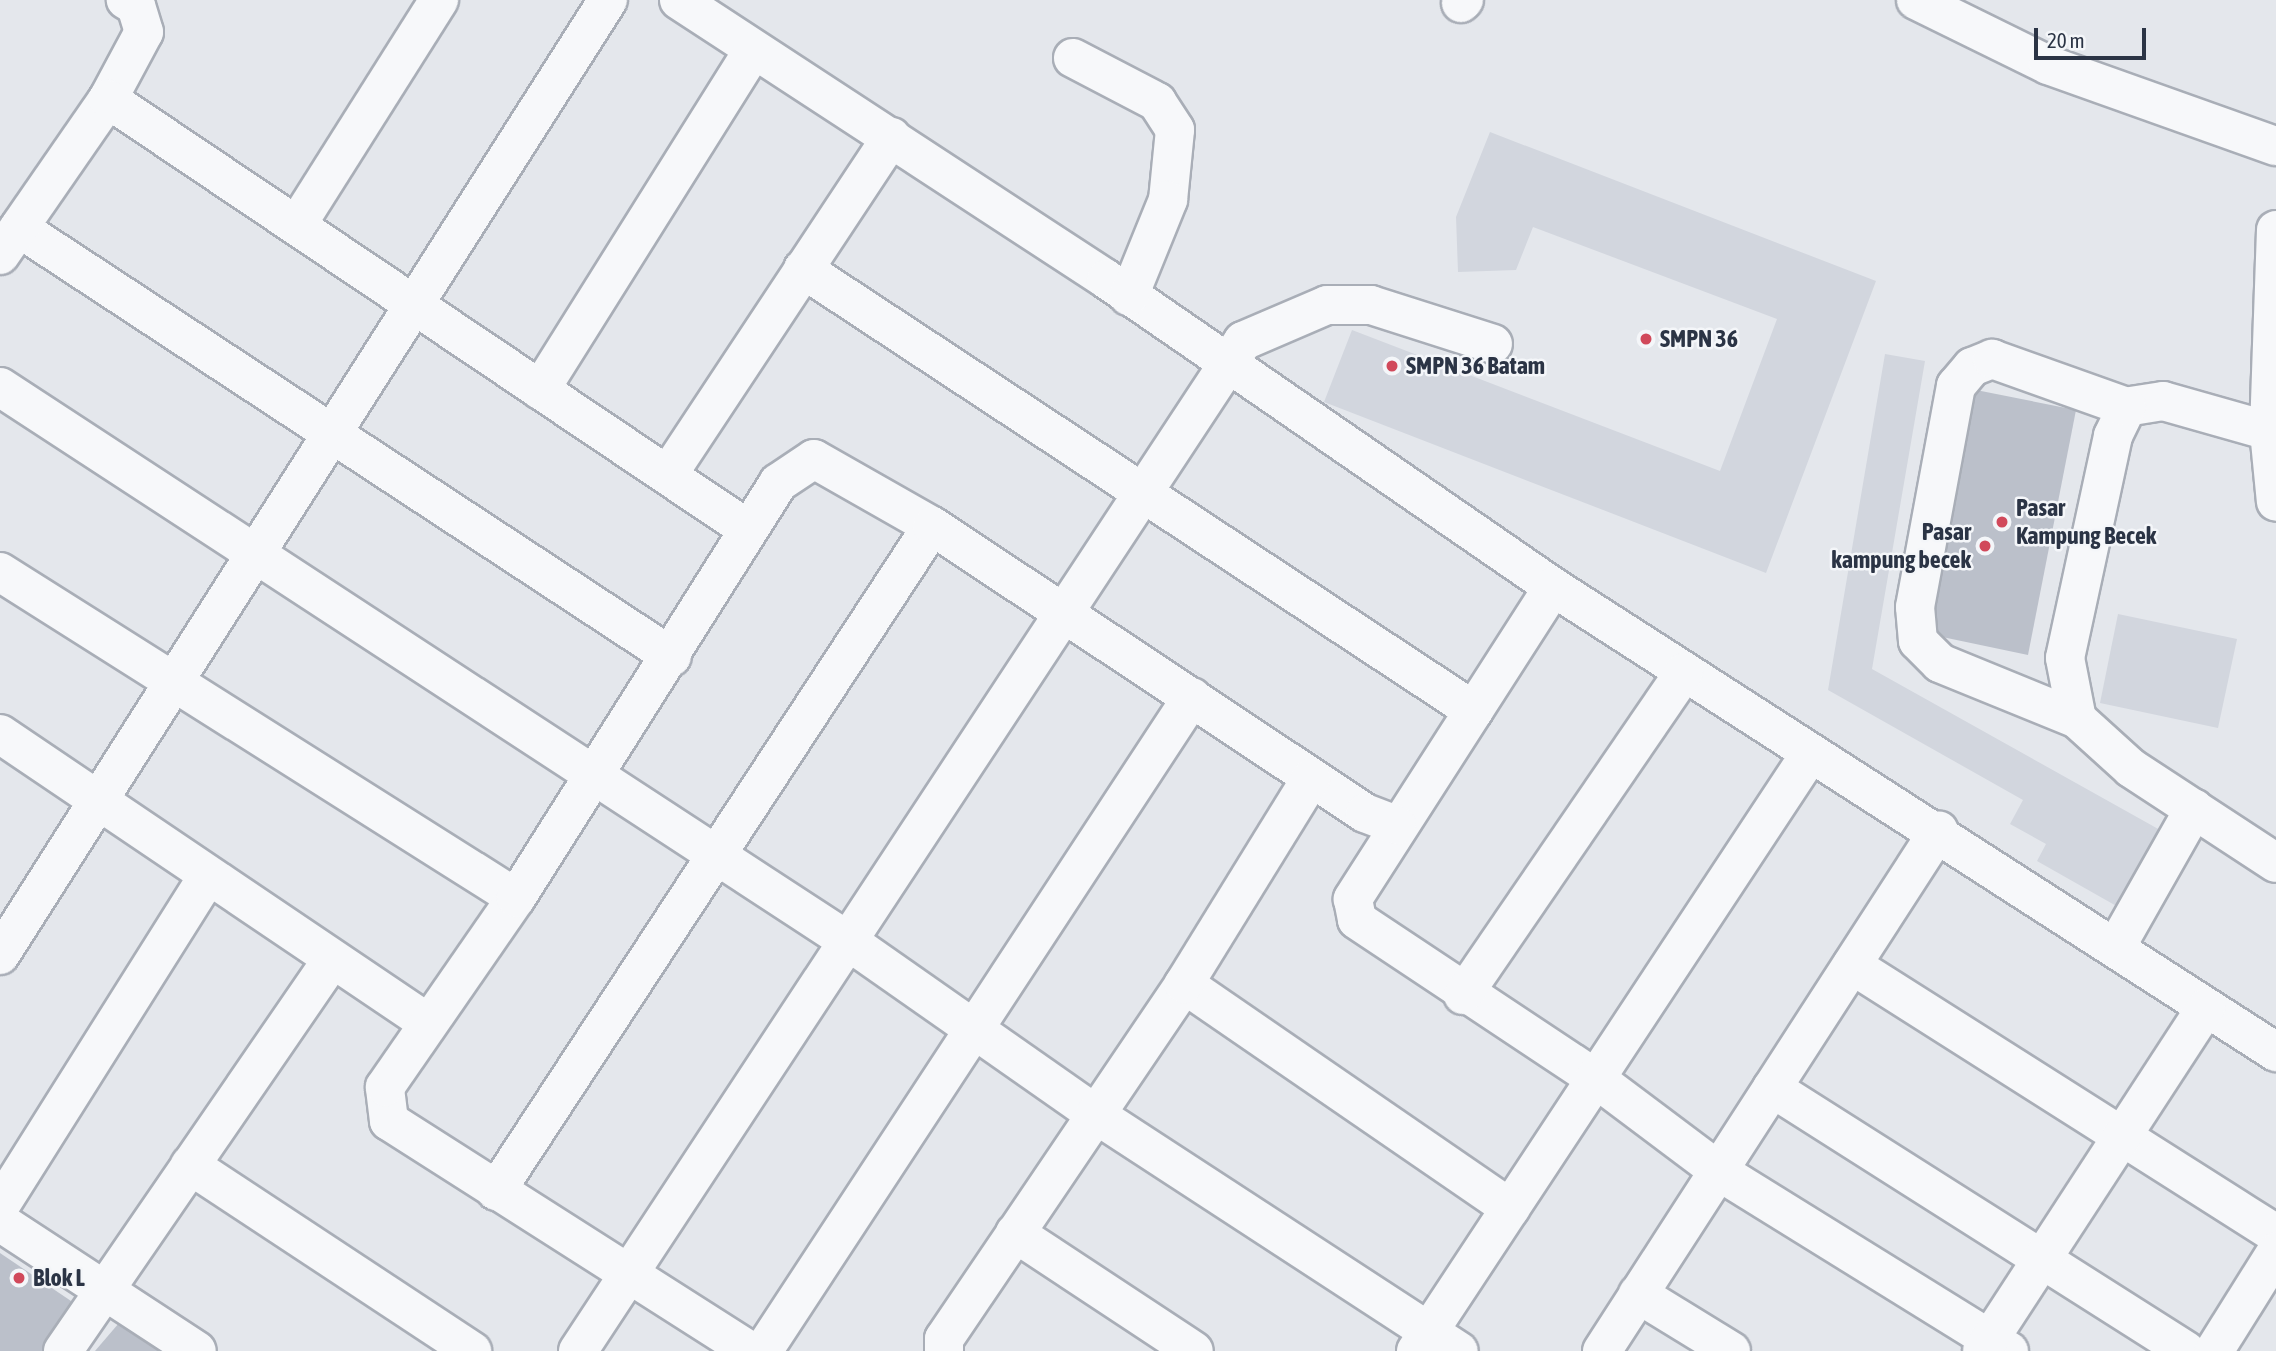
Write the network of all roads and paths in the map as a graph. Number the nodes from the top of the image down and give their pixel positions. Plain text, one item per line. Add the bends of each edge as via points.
1 (126, 0) edge
2 (439, 0) edge
3 (608, 0) edge
4 (679, 0) edge
5 (1916, 0) edge
6 (752, 50) junction
7 (1073, 58) dead end
8 (108, 100) junction
9 (891, 137) junction
10 (2276, 146) edge
11 (298, 223) junction
12 (2276, 230) edge
13 (9, 242) edge
14 (803, 269) junction
15 (1129, 296) junction
16 (415, 308) junction
17 (1493, 344) dead end
18 (1224, 362) junction
19 (0, 387) edge
20 (540, 390) junction
21 (2127, 407) junction
22 (2269, 431) junction
23 (336, 435) junction
24 (669, 473) junction
25 (1139, 495) junction
26 (2276, 502) edge
27 (932, 526) junction
28 (749, 530) junction
29 (257, 559) junction
30 (0, 572) edge
31 (1553, 587) junction
32 (1061, 614) junction
33 (672, 657) junction
34 (1684, 672) junction
35 (176, 688) junction
36 (1192, 697) junction
37 (1474, 711) junction
38 (2077, 719) junction
39 (0, 734) edge
40 (1810, 754) junction
41 (592, 775) junction
42 (1311, 778) junction
43 (99, 803) junction
44 (2194, 809) junction
45 (1397, 825) junction
46 (1939, 830) junction
47 (714, 857) junction
48 (2276, 863) edge
49 (207, 877) junction
50 (516, 898) junction
51 (851, 943) junction
52 (2116, 947) junction
53 (0, 956) edge
54 (332, 958) junction
55 (1852, 965) junction
56 (1184, 984) junction
57 (1463, 995) junction
58 (2206, 1007) junction
59 (425, 1021) junction
60 (978, 1027) junction
61 (2276, 1052) edge
62 (1595, 1078) junction
63 (1772, 1088) junction
64 (1095, 1114) junction
65 (2125, 1135) junction
66 (190, 1165) junction
67 (1720, 1171) junction
68 (496, 1191) junction
69 (0, 1206) edge
70 (1510, 1208) junction
71 (0, 1222) edge
72 (1015, 1233) junction
73 (2276, 1234) edge
74 (2276, 1252) edge
75 (2043, 1263) junction
76 (633, 1273) junction
77 (103, 1291) junction
78 (1639, 1294) junction
79 (1434, 1345) edge
80 (1993, 1347) edge
81 (63, 1351) edge
82 (197, 1351) edge
83 (472, 1351) edge
84 (578, 1351) edge
85 (750, 1351) edge
86 (763, 1351) edge
87 (944, 1351) edge
88 (1194, 1351) edge
89 (1602, 1351) edge
90 (1731, 1351) edge
91 (2186, 1351) edge
92 (2214, 1351) edge

1 - 8 street via 136,6 144,32
2 - 11 street
3 - 16 street
4 - 6 street
5 - 10 street via 2048,65
6 - 9 street
6 - 20 street
7 - 15 street via 1157,102 1175,130 1168,200
8 - 11 street
8 - 13 street
9 - 14 street
9 - 15 street
11 - 16 street
12 - 22 street
13 - 23 street
14 - 24 street
14 - 25 street
15 - 18 street
16 - 20 street
16 - 23 street
17 - 18 street via 1371,305 1327,306 1242,341
18 - 25 street
18 - 31 street
19 - 29 street
20 - 24 street
21 - 22 street via 2163,401
21 - 38 street via 2113,436 2065,658
21 - 38 street via 1992,359 1972,367 1956,386 1915,607 1918,640 1940,663
22 - 26 street
23 - 29 street
23 - 33 street
24 - 28 street
25 - 32 street
25 - 37 street
27 - 28 street via 814,459 778,483
27 - 32 street
27 - 47 street
28 - 33 street
29 - 35 street
29 - 41 street
30 - 35 street
31 - 34 street
31 - 37 street
32 - 36 street
32 - 51 street
33 - 41 street
34 - 40 street
34 - 57 street
35 - 43 street
35 - 50 street
36 - 42 street
36 - 60 street
37 - 45 street
38 - 44 street via 2132,768
39 - 43 street
40 - 46 street
40 - 62 street
41 - 47 street
41 - 50 street
42 - 45 street
42 - 56 street
43 - 49 street
43 - 53 street
44 - 48 street
44 - 52 street
45 - 57 street via 1353,899 1357,919
46 - 52 street
46 - 55 street
47 - 51 street
47 - 68 street
49 - 54 street
49 - 69 street
50 - 59 street
51 - 60 street
51 - 76 street
52 - 58 street
54 - 59 street
54 - 66 street
55 - 63 street
55 - 65 street
56 - 64 street
56 - 70 street
57 - 62 street
58 - 61 street
58 - 65 street
59 - 68 street via 385,1087 389,1121
60 - 64 street
60 - 86 street
62 - 67 street
62 - 70 street
63 - 67 street
63 - 75 street
64 - 72 street
64 - 79 street
65 - 73 street
65 - 75 street
66 - 77 street
66 - 83 street
67 - 78 street
67 - 80 street
68 - 76 street
70 - 79 street
71 - 77 street
72 - 87 street via 944,1339
72 - 88 street
74 - 92 street
75 - 80 street
75 - 91 street
76 - 84 street
76 - 85 street
77 - 81 street
77 - 82 street
78 - 89 street
78 - 90 street

